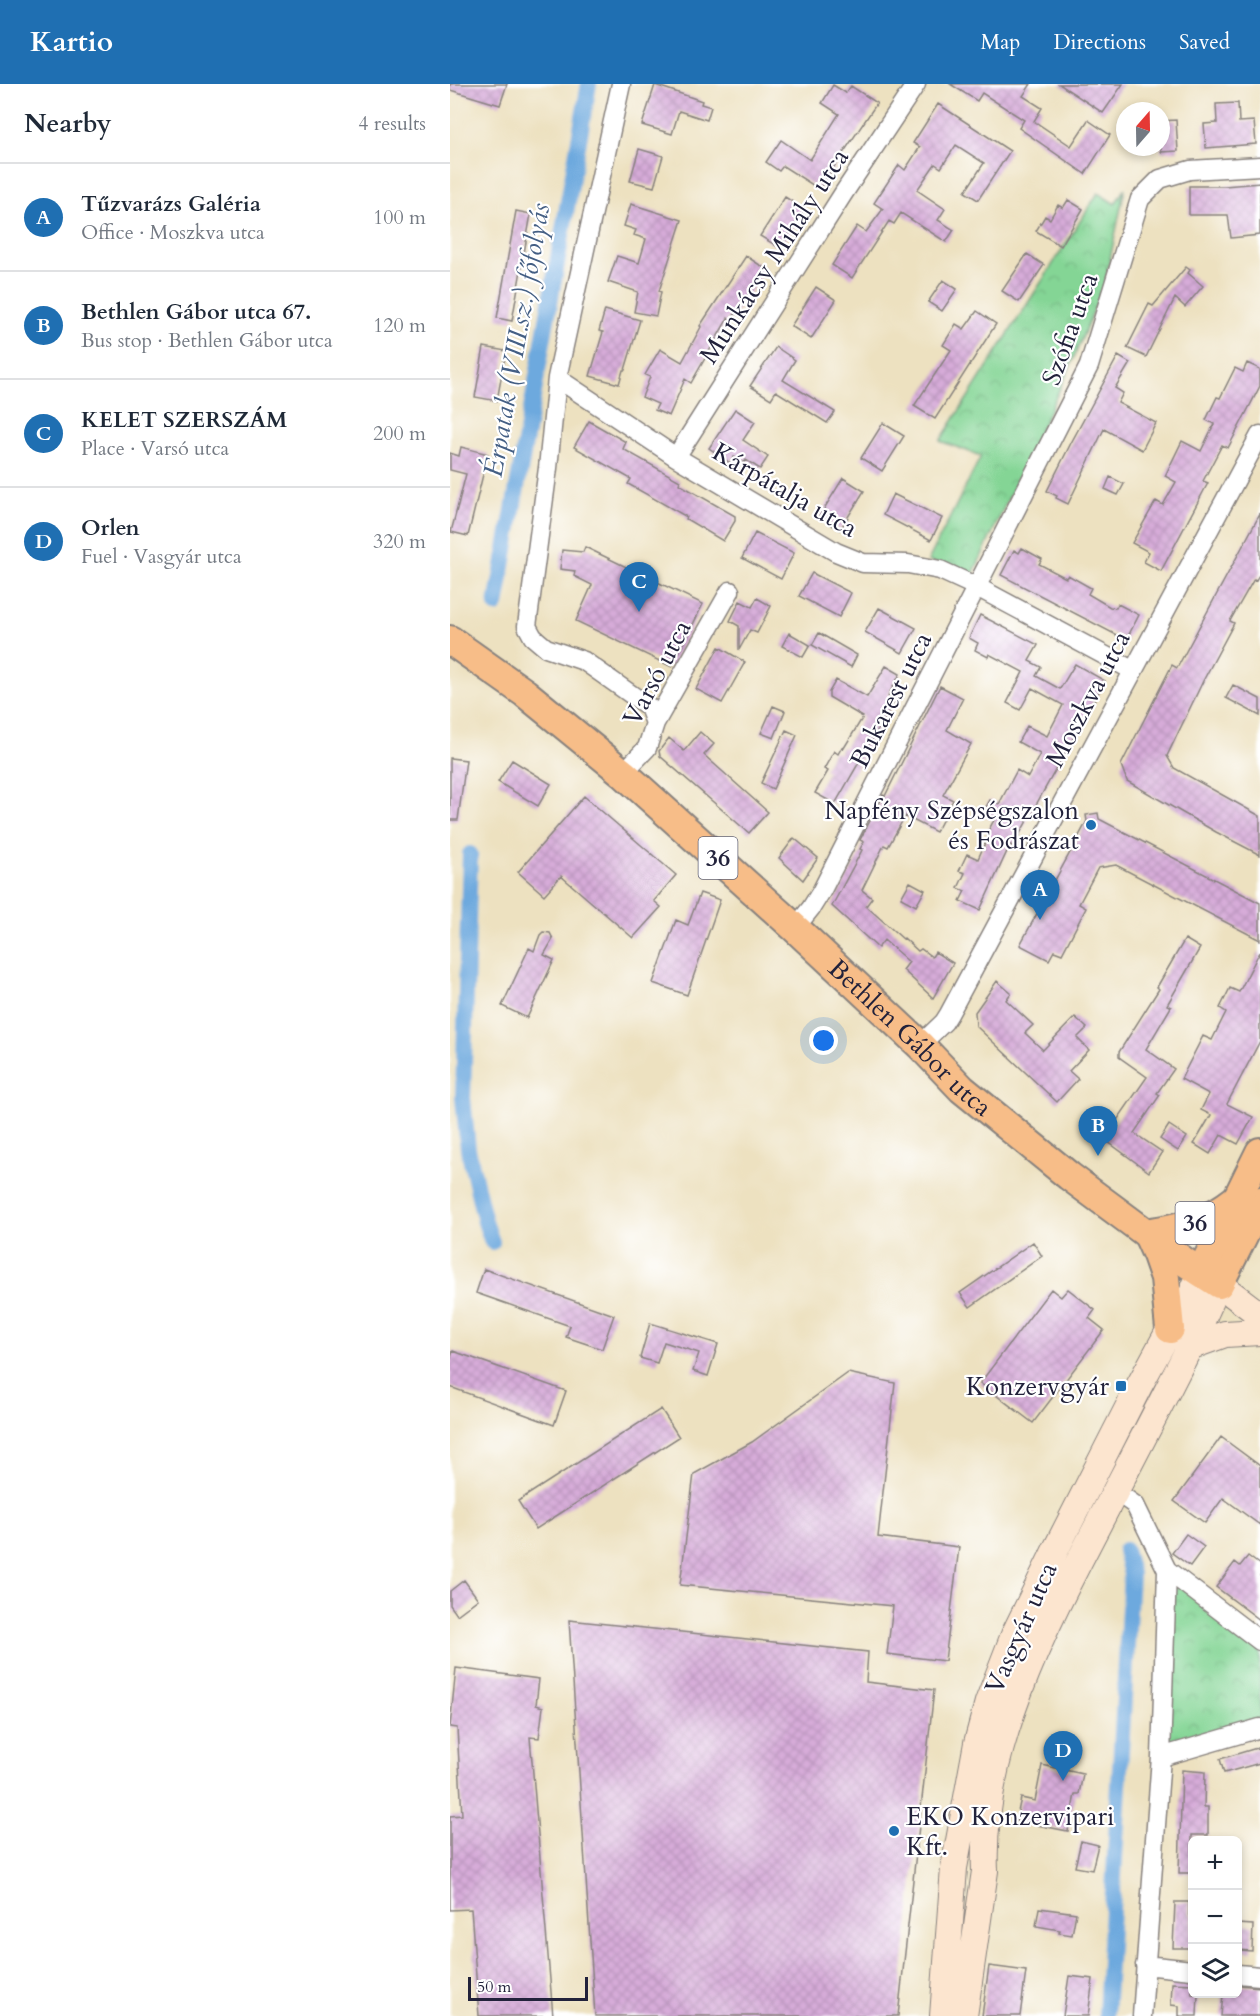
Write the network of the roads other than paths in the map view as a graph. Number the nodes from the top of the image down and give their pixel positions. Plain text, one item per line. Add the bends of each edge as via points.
1 (621, 84) edge
2 (916, 84) edge
3 (1260, 166) edge
4 (557, 378) junction
5 (1260, 435) edge
6 (676, 457) junction
7 (977, 587) junction
8 (730, 591) dead end
9 (450, 640) edge
10 (1132, 670) junction
11 (655, 723) junction
12 (623, 773) junction
13 (795, 928) junction
14 (920, 1045) junction
15 (1260, 1152) edge
16 (1249, 1200) edge
17 (1147, 1233) junction
18 (1210, 1278) junction
19 (1260, 1315) edge
20 (1260, 1332) edge
21 (1180, 1338) junction
22 (1115, 1491) junction
23 (1167, 1570) junction
24 (1260, 1641) edge
25 (1260, 1728) edge
26 (1161, 1757) junction
27 (1145, 1965) junction
28 (1188, 1970) edge
29 (1242, 1974) edge
30 (1260, 1976) edge
31 (943, 2016) edge
32 (964, 2016) edge
33 (1142, 2016) edge

1 - 4 street
2 - 6 street, Munkácsy Mihály utca
3 - 7 street, Szófia utca via 1190,170 1160,179 1140,199 1089,366
4 - 6 street, Kárpátalja utca
4 - 11 street via 527,626 532,637 546,648 584,662 649,707
5 - 10 street, Moszkva utca
6 - 7 street, Kárpátalja utca via 836,552 863,563 908,564 940,570
7 - 10 street, Kárpátalja utca
7 - 13 street, Bukarest utca via 821,892
8 - 11 street, Varsó utca
9 - 12 main road, Bethlen Gábor utca / 36 via 525,693
10 - 14 street, Moszkva utca via 949,1014
11 - 12 street, Varsó utca via 647,748
12 - 13 main road, Bethlen Gábor utca / 36
13 - 14 main road, Bethlen Gábor utca / 36
14 - 17 main road, Bethlen Gábor utca / 36 via 980,1104
15 - 16 main road, 36
16 - 17 main road, 36 via 1199,1222
16 - 18 main road, 36
17 - 18 main road, Bethlen Gábor utca / 36
17 - 21 main road via 1165,1278
18 - 19 main road, Bethlen Gábor utca
18 - 21 main road, Vasgyár utca via 1190,1298
20 - 21 main road
21 - 22 main road, Vasgyár utca
21 - 31 main road, Vasgyár utca via 1091,1479 1014,1635 988,1702 954,1868
22 - 23 street via 1135,1505
22 - 32 main road, Vasgyár utca via 1079,1558 1012,1709 989,1801 985,1871
23 - 24 street
23 - 26 street
25 - 26 street
26 - 27 street
27 - 28 street
27 - 33 street
29 - 30 street

